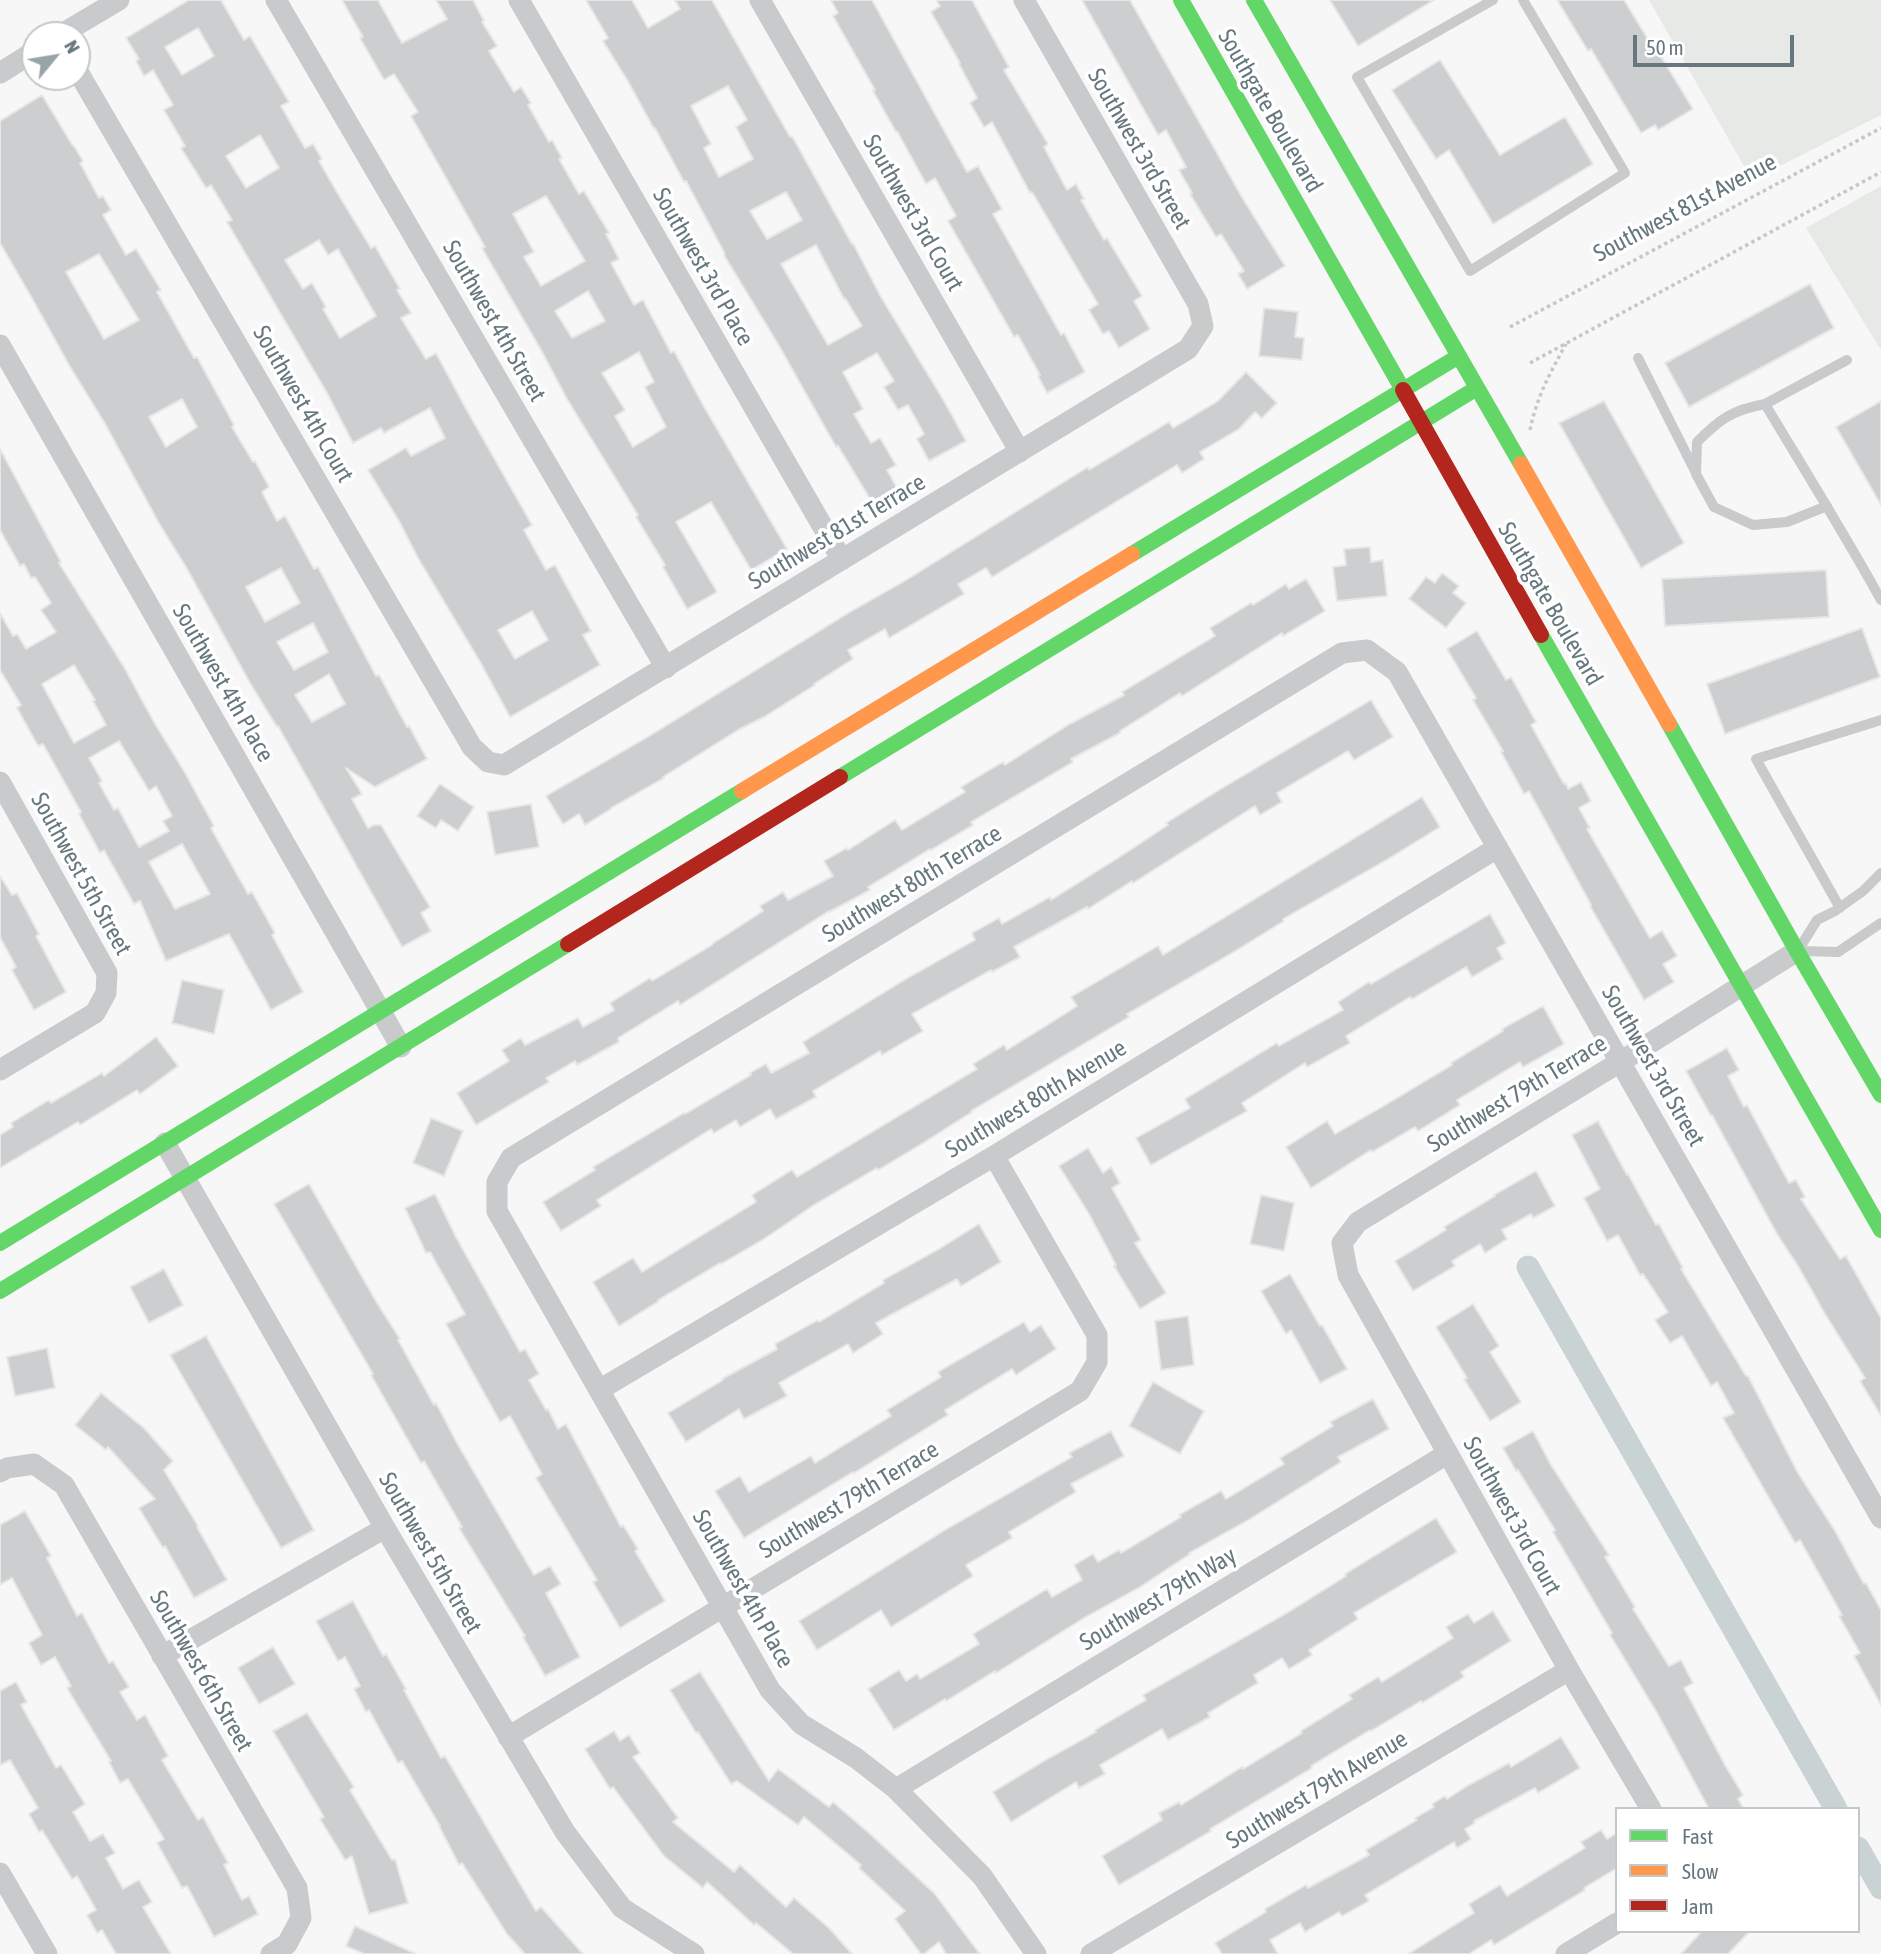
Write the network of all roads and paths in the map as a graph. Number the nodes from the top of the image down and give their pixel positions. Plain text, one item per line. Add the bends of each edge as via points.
1 (119, 0) edge
2 (276, 0) edge
3 (519, 0) edge
4 (760, 0) edge
5 (1024, 0) edge
6 (1181, 0) edge
7 (1254, 0) edge
8 (1493, 0) edge
9 (1523, 0) edge
10 (84, 21) edge
11 (21, 59) edge
12 (0, 72) edge
13 (90, 91) edge
14 (1881, 128) edge
15 (1881, 172) edge
16 (1203, 326) joint
17 (1510, 327) dead end
18 (1566, 344) junction
19 (0, 345) edge
20 (1459, 356) junction
21 (1638, 358) dead end
22 (1847, 360) dead end
23 (1530, 363) dead end
24 (1477, 388) junction
25 (1403, 389) junction
26 (1765, 404) junction
27 (1421, 421) junction
28 (1529, 440) dead end
29 (1020, 452) junction
30 (1696, 474) junction
31 (1827, 506) junction
32 (842, 560) junction
33 (1881, 600) edge
34 (1367, 650) joint
35 (666, 668) junction
36 (1881, 720) edge
37 (488, 762) joint
38 (0, 782) edge
39 (1497, 848) junction
40 (1881, 873) edge
41 (1840, 908) junction
42 (1881, 923) edge
43 (1797, 951) junction
44 (1739, 987) junction
45 (381, 1012) junction
46 (401, 1047) junction
47 (1620, 1062) junction
48 (0, 1070) edge
49 (1881, 1095) edge
50 (165, 1143) junction
51 (994, 1156) junction
52 (185, 1178) junction
53 (497, 1182) joint
54 (1881, 1230) edge
55 (0, 1243) edge
56 (1342, 1243) joint
57 (0, 1291) edge
58 (599, 1390) junction
59 (1447, 1454) junction
60 (0, 1472) edge
61 (1881, 1518) edge
62 (384, 1528) junction
63 (723, 1606) junction
64 (162, 1656) junction
65 (1569, 1670) junction
66 (508, 1737) junction
67 (896, 1789) junction
68 (1650, 1807) edge
69 (0, 1873) edge
70 (1615, 1924) edge
71 (47, 1954) edge
72 (271, 1954) edge
73 (694, 1954) edge
74 (1036, 1954) edge
75 (1091, 1954) edge
76 (1566, 1954) edge

1 - 10 street
2 - 35 street, Southwest 4th Street
3 - 32 street, Southwest 3rd Place
4 - 29 street, Southwest 3rd Court
5 - 16 street, Southwest 3rd Street via 1198,304
6 - 25 street, Southgate Boulevard
7 - 20 street, Southgate Boulevard
8 - 9 lane via 1357,77 1470,271 1625,173
11 - 12 street
13 - 37 street, Southwest 4th Court via 472,747
14 - 17 path, Southwest 81st Avenue
15 - 18 path
16 - 29 street, Southwest 81st Terrace via 1188,349
18 - 23 path
18 - 28 path via 1535,405
19 - 45 street, Southwest 4th Place
20 - 24 street, Southgate Boulevard
20 - 25 street
21 - 30 lane
22 - 26 lane
24 - 27 street
24 - 43 street, Southgate Boulevard
25 - 27 street, Southgate Boulevard
25 - 45 street
26 - 30 lane via 1720,419 1697,442
26 - 31 lane
27 - 44 street, Southgate Boulevard
27 - 46 street
29 - 32 street, Southwest 81st Terrace
30 - 31 lane via 1714,507 1753,525 1787,522
31 - 33 lane
32 - 35 street, Southwest 81st Terrace
34 - 39 street, Southwest 3rd Street via 1397,672
34 - 53 street, Southwest 80th Terrace via 1342,653 511,1158
35 - 37 street, Southwest 81st Terrace via 504,765
36 - 41 lane via 1756,759
38 - 48 street, Southwest 5th Street via 107,973 106,993 95,1013
39 - 47 street, Southwest 3rd Street
39 - 51 street, Southwest 80th Avenue
40 - 41 lane
41 - 43 lane via 1817,920
42 - 43 lane via 1838,952
43 - 44 street, Southwest 79th Terrace
43 - 49 street, Southgate Boulevard
44 - 47 street, Southwest 79th Terrace
44 - 54 street, Southgate Boulevard
45 - 46 street, Southwest 4th Place
45 - 50 street
46 - 52 street
47 - 56 street, Southwest 79th Terrace via 1358,1222
47 - 61 street, Southwest 3rd Street
50 - 52 street, Southwest 5th Street
50 - 55 street
51 - 58 street, Southwest 80th Avenue
51 - 63 street, Southwest 79th Terrace via 1097,1335 1097,1362 1080,1391
52 - 57 street
52 - 62 street, Southwest 5th Street
53 - 58 street, Southwest 4th Place via 497,1211
56 - 59 street, Southwest 3rd Court via 1348,1275
58 - 63 street, Southwest 4th Place
59 - 65 street, Southwest 3rd Court
59 - 67 street, Southwest 79th Way
60 - 64 street, Southwest 6th Street via 34,1464 64,1485
62 - 64 street
62 - 66 street, Southwest 5th Street
63 - 66 street, Southwest 79th Terrace
63 - 67 street, Southwest 4th Place via 771,1690 801,1724
64 - 72 street, Southwest 6th Street via 297,1888 301,1918 287,1944
65 - 68 street, Southwest 3rd Court
65 - 75 street, Southwest 79th Avenue
66 - 73 street, Southwest 5th Street via 565,1832 622,1908
67 - 74 street, Southwest 4th Place via 982,1876
69 - 71 street
70 - 76 street

